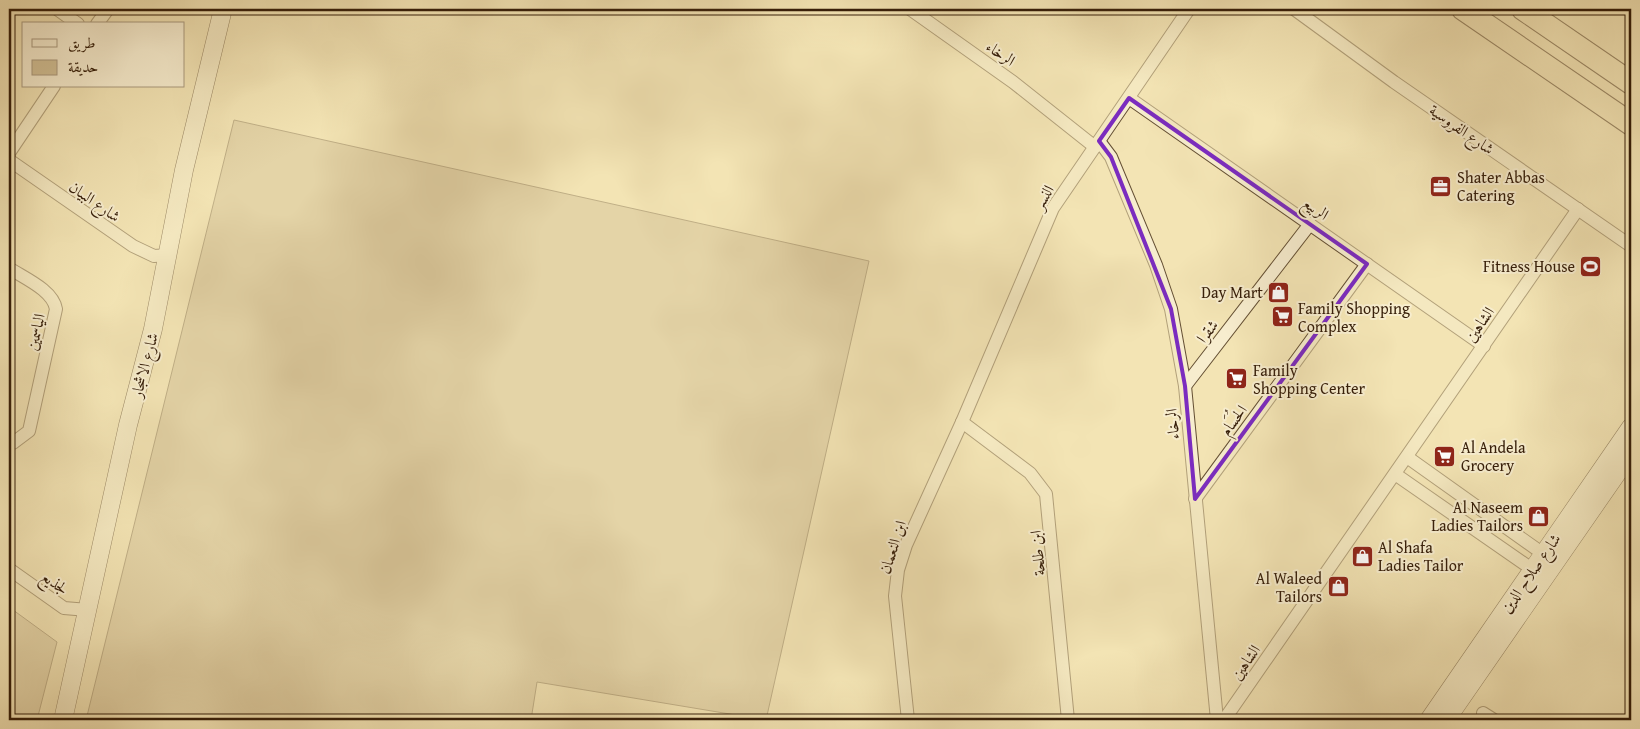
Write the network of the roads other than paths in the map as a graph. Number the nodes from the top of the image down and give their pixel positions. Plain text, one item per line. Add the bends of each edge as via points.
1 (56, 9) edge
2 (108, 9) edge
3 (223, 9) edge
4 (910, 9) edge
5 (1189, 9) edge
6 (1294, 9) edge
7 (1463, 9) edge
8 (1523, 9) edge
9 (75, 22) edge
10 (98, 22) edge
11 (1631, 84) edge
12 (53, 88) edge
13 (1129, 98) junction
14 (1631, 124) edge
15 (1097, 144) junction
16 (9, 153) edge
17 (9, 160) edge
18 (1578, 209) junction
19 (1310, 224) junction
20 (1631, 246) edge
21 (169, 255) junction
22 (1367, 264) junction
23 (9, 268) edge
24 (1484, 346) junction
25 (1185, 386) junction
26 (962, 422) junction
27 (1630, 431) edge
28 (9, 443) edge
29 (1631, 453) edge
30 (1407, 457) junction
31 (1395, 474) junction
32 (1195, 499) junction
33 (1549, 558) junction
34 (9, 570) edge
35 (1538, 573) junction
36 (88, 610) junction
37 (1631, 717) edge
38 (63, 720) edge
39 (908, 720) edge
40 (1068, 720) edge
41 (1217, 720) edge
42 (1224, 720) edge
43 (1429, 720) edge
44 (1446, 720) edge
45 (1629, 720) edge

1 - 9 street
2 - 10 street
3 - 21 street, شارع الاشجار via 184,170
4 - 15 street, الرخاء
5 - 13 street, النسر
6 - 18 street, شارع الفروسية
7 - 14 highway
8 - 11 highway
12 - 16 street
13 - 15 street, النسر
13 - 19 street, الربيع
15 - 25 street, الرخاء via 1112,157 1164,287
15 - 26 street, النسر via 1053,208
17 - 21 street, شارع البيان via 133,246 154,256
18 - 20 street, شارع الفروسية
18 - 24 street, الشاهين
19 - 22 street, الربيع
19 - 25 street, شقرا
21 - 36 street, شارع الاشجار
22 - 24 street, الربيع
22 - 32 street, الحُسَام
23 - 28 street, الياسمين via 48,294 56,309 29,431
24 - 30 street, الشاهين
25 - 32 street, الرخاء
26 - 39 street, ابن النعمان via 906,545 898,570 896,621
26 - 40 street, ابن طلحة via 1030,473 1046,494
27 - 33 street, شارع صلاح الدين
29 - 33 street, شارع صلاح الدين
30 - 31 street, الشاهين
30 - 33 street
31 - 35 street
31 - 42 street, الشاهين
32 - 41 street, الرخاء
33 - 35 street, شارع صلاح الدين
34 - 36 street, لجذيع via 64,608
35 - 43 street, شارع صلاح الدين
35 - 44 street, شارع صلاح الدين
36 - 38 street, شارع الاشجار
37 - 45 street

